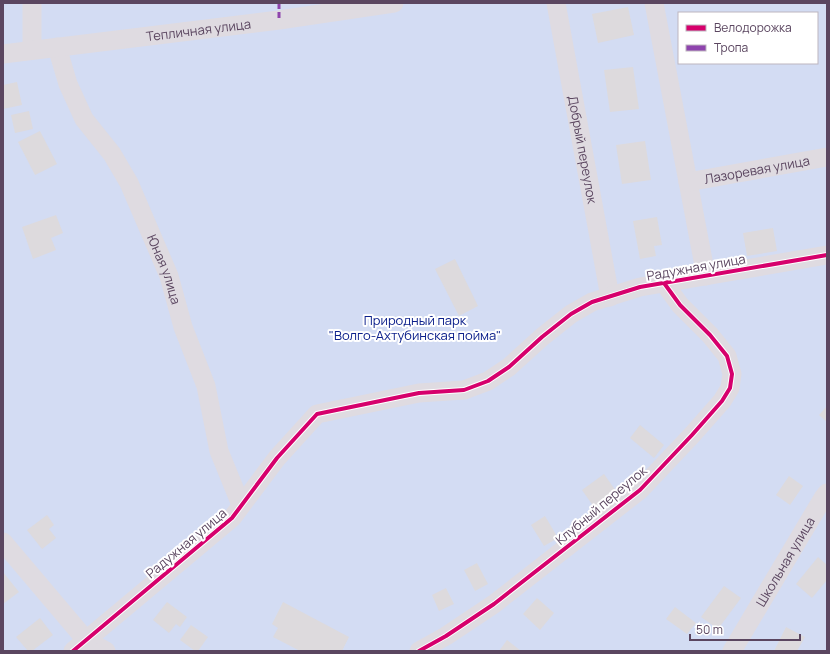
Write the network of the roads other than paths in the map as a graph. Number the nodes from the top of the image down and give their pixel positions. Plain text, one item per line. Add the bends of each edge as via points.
1 (32, 3) edge
2 (394, 3) edge
3 (556, 3) edge
4 (654, 3) edge
5 (57, 47) junction
6 (32, 50) junction
7 (3, 54) edge
8 (827, 158) edge
9 (688, 182) junction
10 (827, 255) edge
11 (706, 276) junction
12 (664, 283) junction
13 (610, 297) junction
14 (827, 493) edge
15 (241, 505) junction
16 (3, 542) edge
17 (79, 646) edge
18 (106, 651) edge
19 (419, 651) edge
20 (732, 651) edge

1 - 6 street
2 - 5 street, Тепличная улица
3 - 13 street, Добрый переулок
4 - 9 street
5 - 6 street, Тепличная улица
5 - 15 street, Юная улица via 68,84 84,118 112,154 130,183 169,276 183,327 206,386 219,451
6 - 7 street, Тепличная улица
8 - 9 street, Лазоревая улица
9 - 11 street
10 - 11 street, Радужная улица
11 - 12 street, Радужная улица
12 - 13 street, Радужная улица via 640,287
12 - 19 street, Клубный переулок via 680,306 727,356 732,374 730,388 722,401 640,490 494,604
13 - 15 street, Радужная улица via 592,302 571,314 509,367 488,381 464,390 419,393 317,414 277,458
14 - 20 street, Школьная улица
15 - 17 street, Радужная улица via 232,518
16 - 17 street
17 - 18 street

